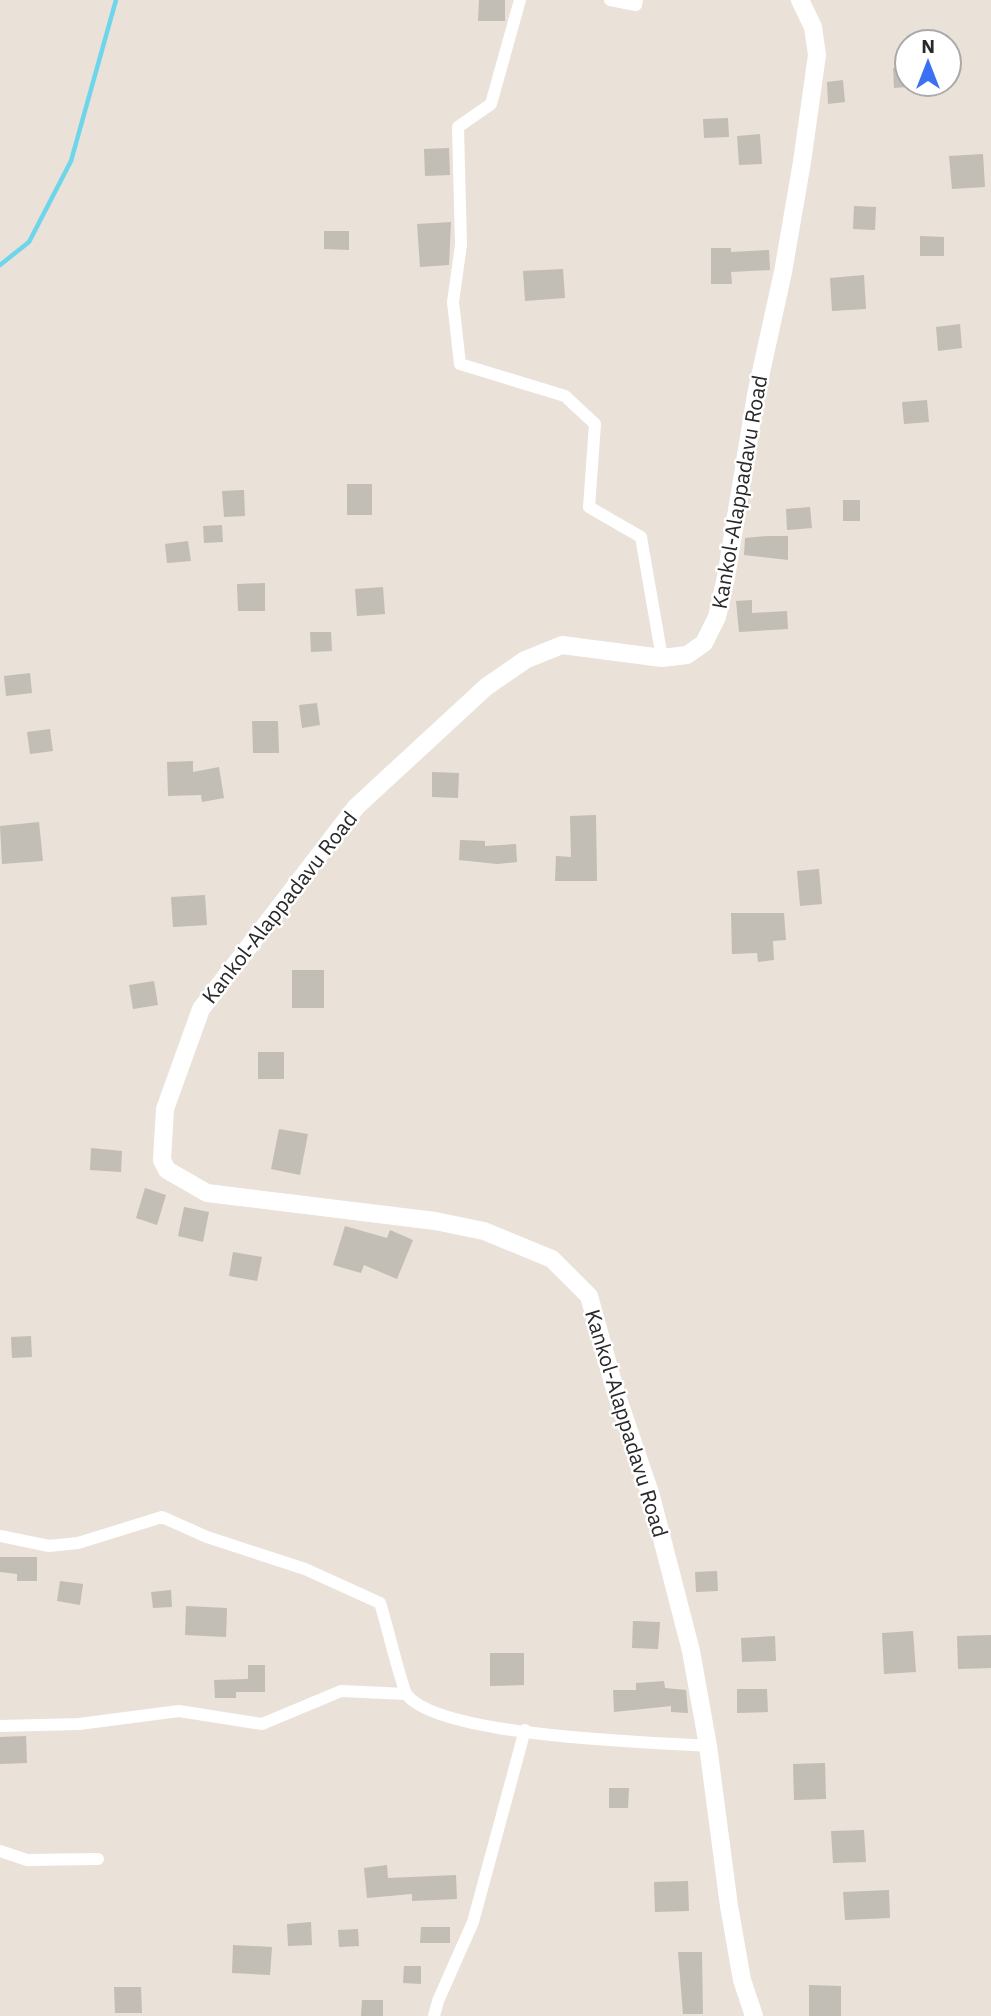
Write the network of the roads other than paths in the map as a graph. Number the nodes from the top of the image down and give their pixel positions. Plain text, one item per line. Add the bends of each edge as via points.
1 (520, 0) edge
2 (610, 0) edge
3 (637, 0) edge
4 (800, 0) edge
5 (662, 658) junction
6 (0, 1536) edge
7 (406, 1694) junction
8 (0, 1726) edge
9 (525, 1730) junction
10 (708, 1746) junction
11 (0, 1851) edge
12 (99, 1858) dead end
13 (434, 2016) edge
14 (754, 2016) edge

1 - 5 street via 491,104 458,127 461,245 453,302 460,364 565,396 596,424 589,507 641,537
2 - 3 street via 636,5
4 - 5 main road, Kankol-Alappadavu Road via 813,27 817,55 783,272 756,396 726,577 717,617 704,643 687,655
5 - 10 main road, Kankol-Alappadavu Road via 562,645 525,660 486,687 356,807 201,1009 165,1109 162,1160 167,1170 207,1193 484,1231 551,1259 589,1296 651,1496 691,1650
6 - 7 street via 49,1546 78,1544 162,1517 305,1569 380,1603
7 - 8 street via 341,1692 262,1724 179,1710 79,1724
7 - 9 street via 430,1712
9 - 10 street
9 - 13 street via 474,1922
10 - 14 main road, Kankol-Alappadavu Road via 729,1906 742,1980
11 - 12 street via 27,1860

